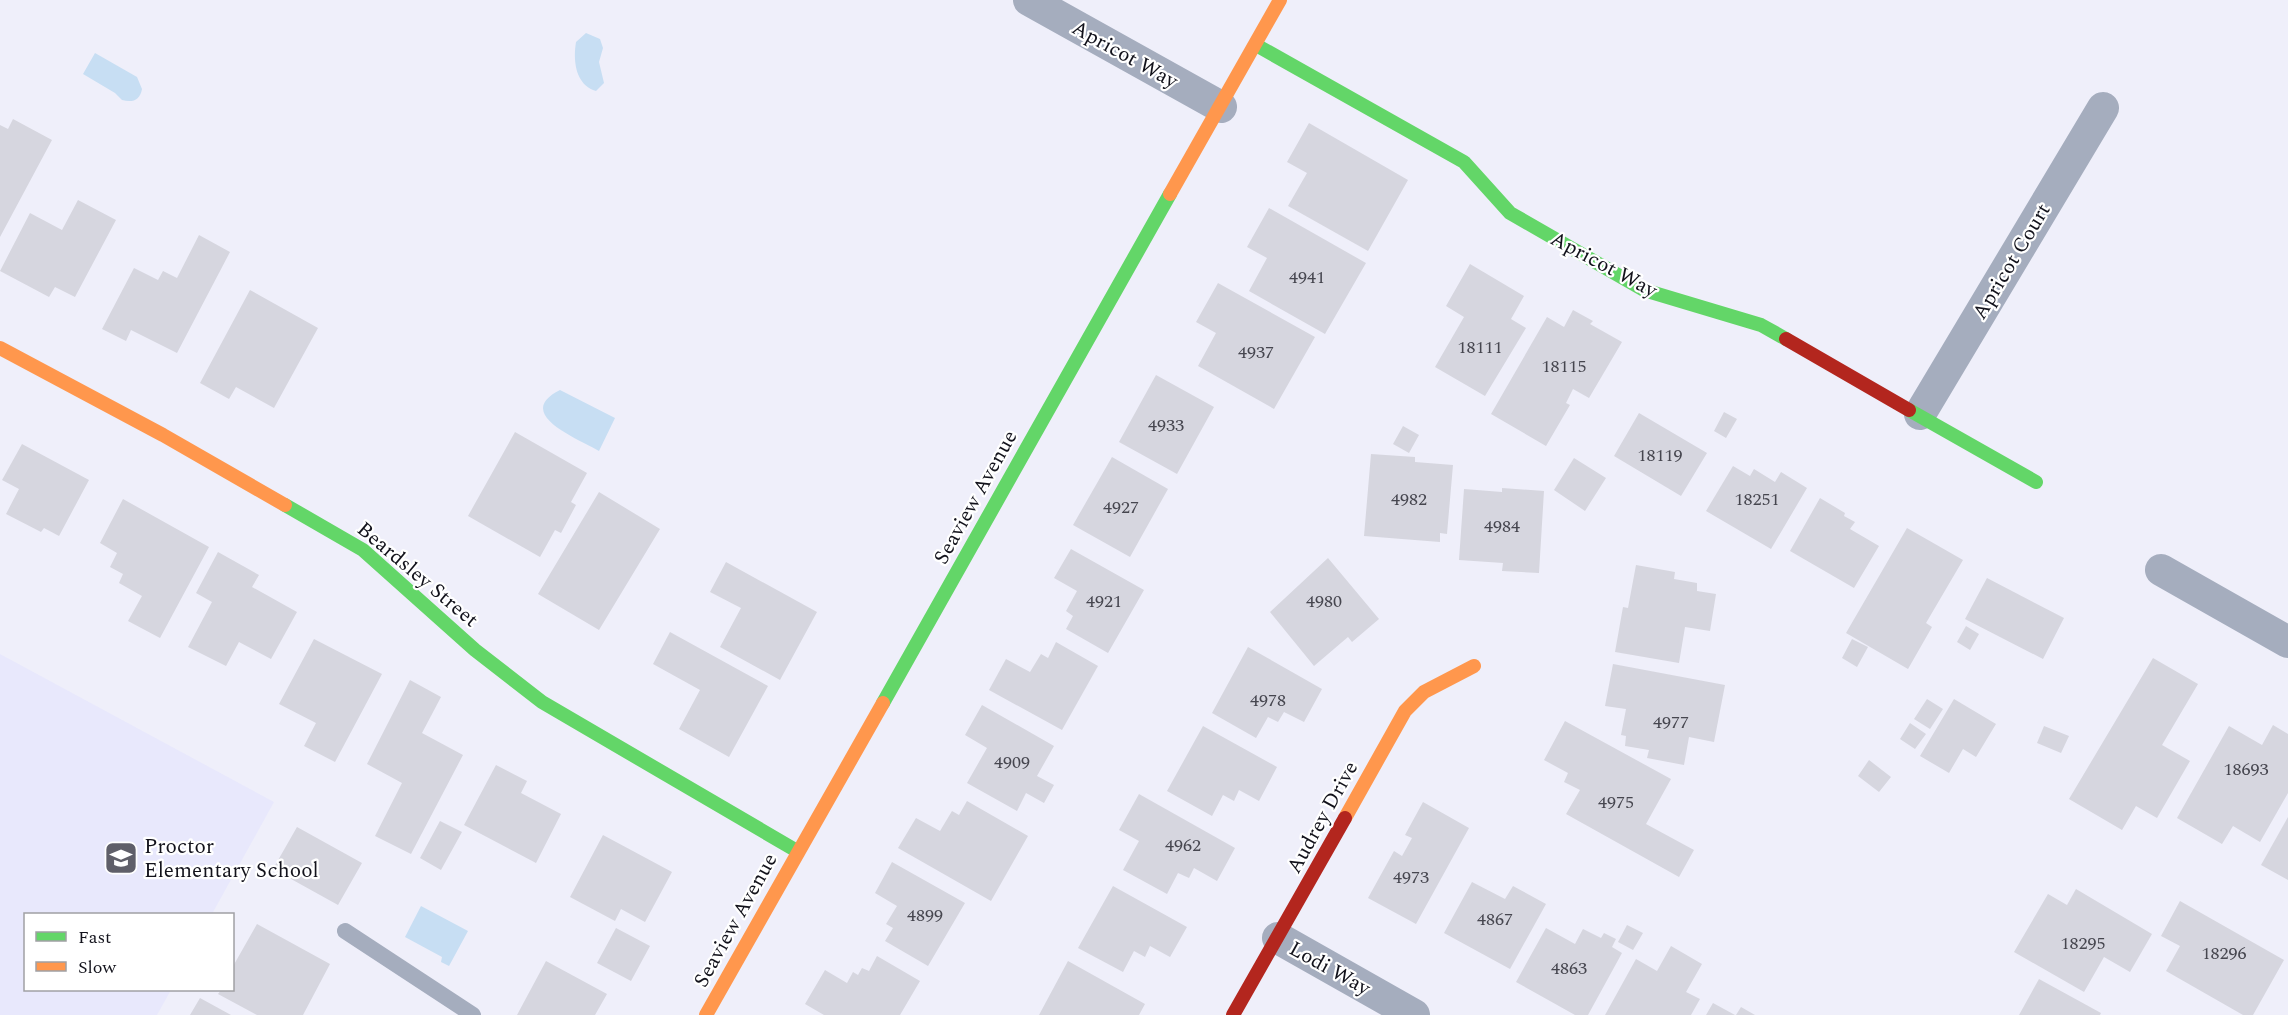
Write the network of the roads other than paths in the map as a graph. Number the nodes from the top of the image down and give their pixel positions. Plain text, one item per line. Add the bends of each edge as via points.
1 (1029, 0) edge
2 (1280, 0) edge
3 (1256, 45) junction
4 (1221, 107) junction
5 (2103, 108) dead end
6 (0, 348) edge
7 (1920, 414) junction
8 (2036, 482) dead end
9 (2161, 570) dead end
10 (2288, 642) edge
11 (1474, 666) dead end
12 (797, 851) junction
13 (345, 931) dead end
14 (1278, 939) junction
15 (473, 1015) edge
16 (706, 1015) edge
17 (1233, 1015) edge
18 (1414, 1015) edge

1 - 4 street, Apricot Way
2 - 3 street, Seaview Avenue
3 - 4 street, Seaview Avenue
3 - 7 street, Apricot Way via 1464,162 1510,213 1644,290 1761,325
4 - 12 street, Seaview Avenue
5 - 7 street, Apricot Court
6 - 12 street, Beardsley Street via 172,440 363,550 475,650 542,702
7 - 8 street, Apricot Way
9 - 10 street
11 - 14 street, Audrey Drive via 1424,692 1406,711
12 - 16 street, Seaview Avenue
13 - 15 lane
14 - 17 street, Audrey Drive
14 - 18 street, Lodi Way

